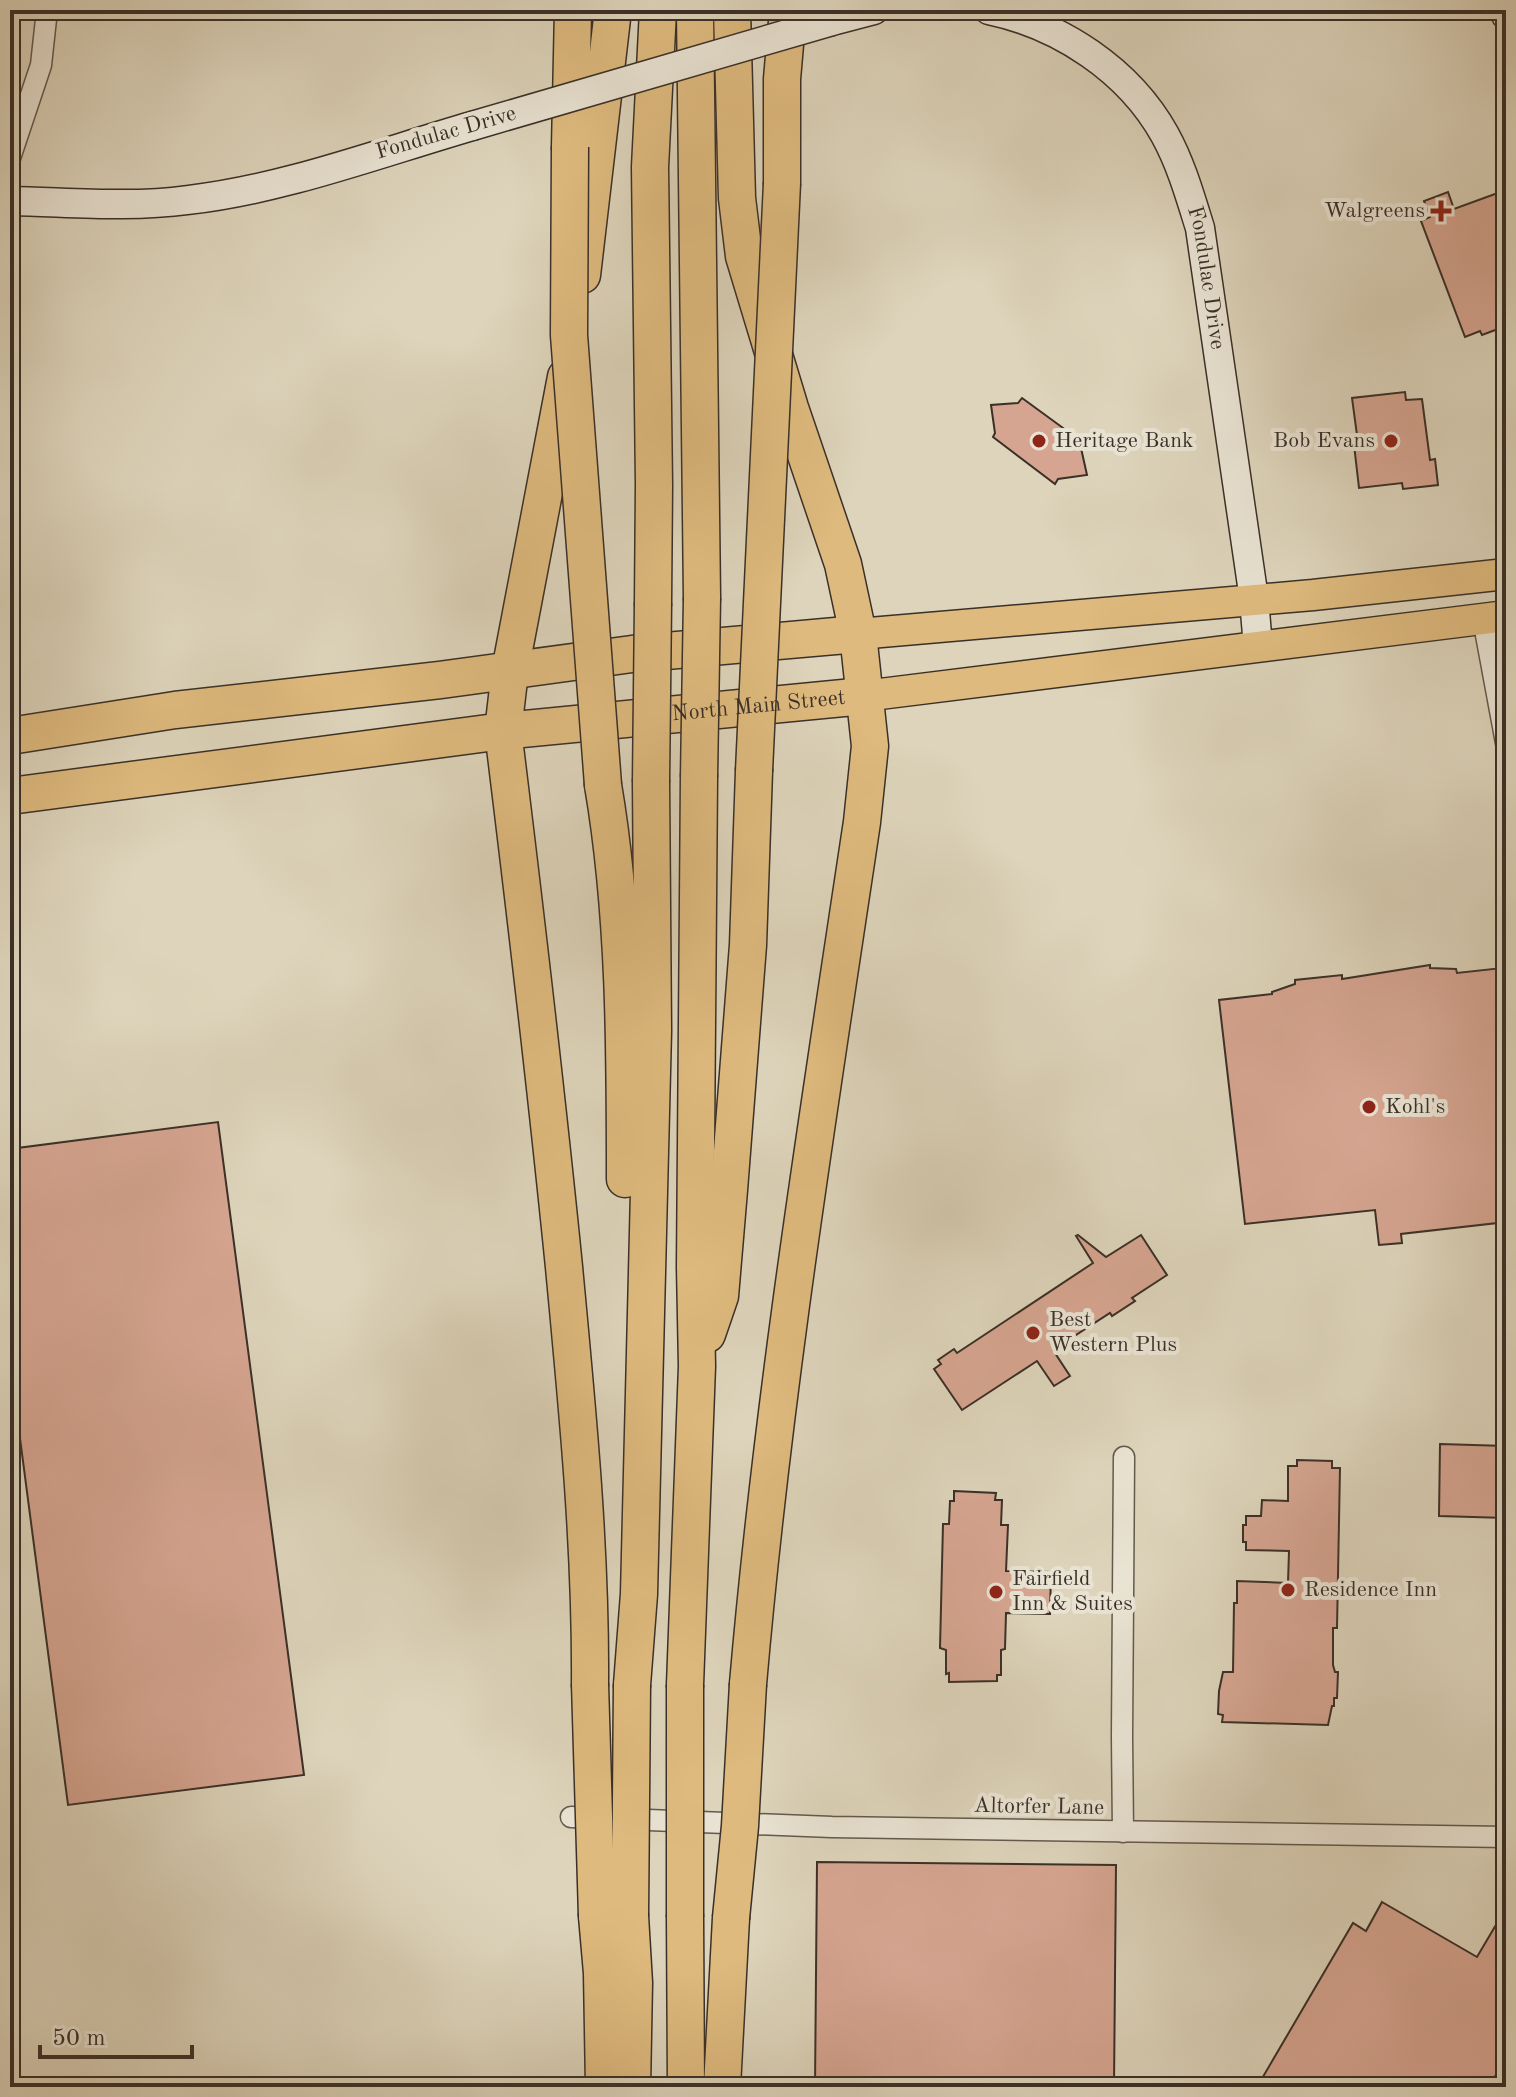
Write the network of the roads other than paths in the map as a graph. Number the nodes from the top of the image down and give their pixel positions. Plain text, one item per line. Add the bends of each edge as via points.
1 (47, 10) edge
2 (573, 10) edge
3 (613, 10) edge
4 (658, 10) edge
5 (695, 10) edge
6 (732, 10) edge
7 (788, 10) edge
8 (874, 10) edge
9 (989, 10) edge
10 (10, 158) edge
11 (10, 201) edge
12 (1506, 574) edge
13 (1254, 599) junction
14 (1495, 617) edge
15 (858, 634) junction
16 (1258, 647) junction
17 (510, 671) junction
18 (864, 696) junction
19 (503, 731) junction
20 (10, 736) edge
21 (1506, 743) edge
22 (10, 796) edge
23 (697, 1366) junction
24 (1124, 1457) dead end
25 (639, 1594) junction
26 (571, 1817) dead end
27 (1123, 1832) junction
28 (1506, 1837) edge
29 (614, 1916) junction
30 (604, 2087) edge
31 (632, 2087) edge
32 (686, 2087) edge
33 (722, 2087) edge

1 - 10 street via 41,65
2 - 25 highway, bridge via 569,335 622,998
3 - 17 highway via 578,304
4 - 25 highway, bridge via 650,167 653,1031
5 - 23 highway, bridge via 702,598
6 - 15 highway via 737,198 744,256 843,564
7 - 23 highway, bridge via 746,973 720,1296
8 - 11 street, Fondulac Drive, bridge via 310,173 207,197 137,203
9 - 13 street, Fondulac Drive via 1041,25 1090,53 1140,99 1173,151 1200,228
12 - 13 main road
13 - 15 main road
13 - 16 street, Fondulac Drive
14 - 16 main road, North Main Street
14 - 21 street
15 - 17 highway via 662,650
15 - 18 highway
16 - 18 main road, North Main Street
17 - 19 highway
17 - 20 highway via 175,710
18 - 19 highway, North Main Street
18 - 33 highway, bridge via 870,746 862,822 758,1565
19 - 22 highway, North Main Street
19 - 29 highway, bridge via 574,1375 590,1601 590,1684
23 - 32 highway, bridge via 685,1685
24 - 27 street
25 - 29 highway, bridge
26 - 27 street, Altorfer Lane
27 - 28 street, Altorfer Lane
29 - 30 highway via 602,1973
29 - 31 highway via 634,1983

